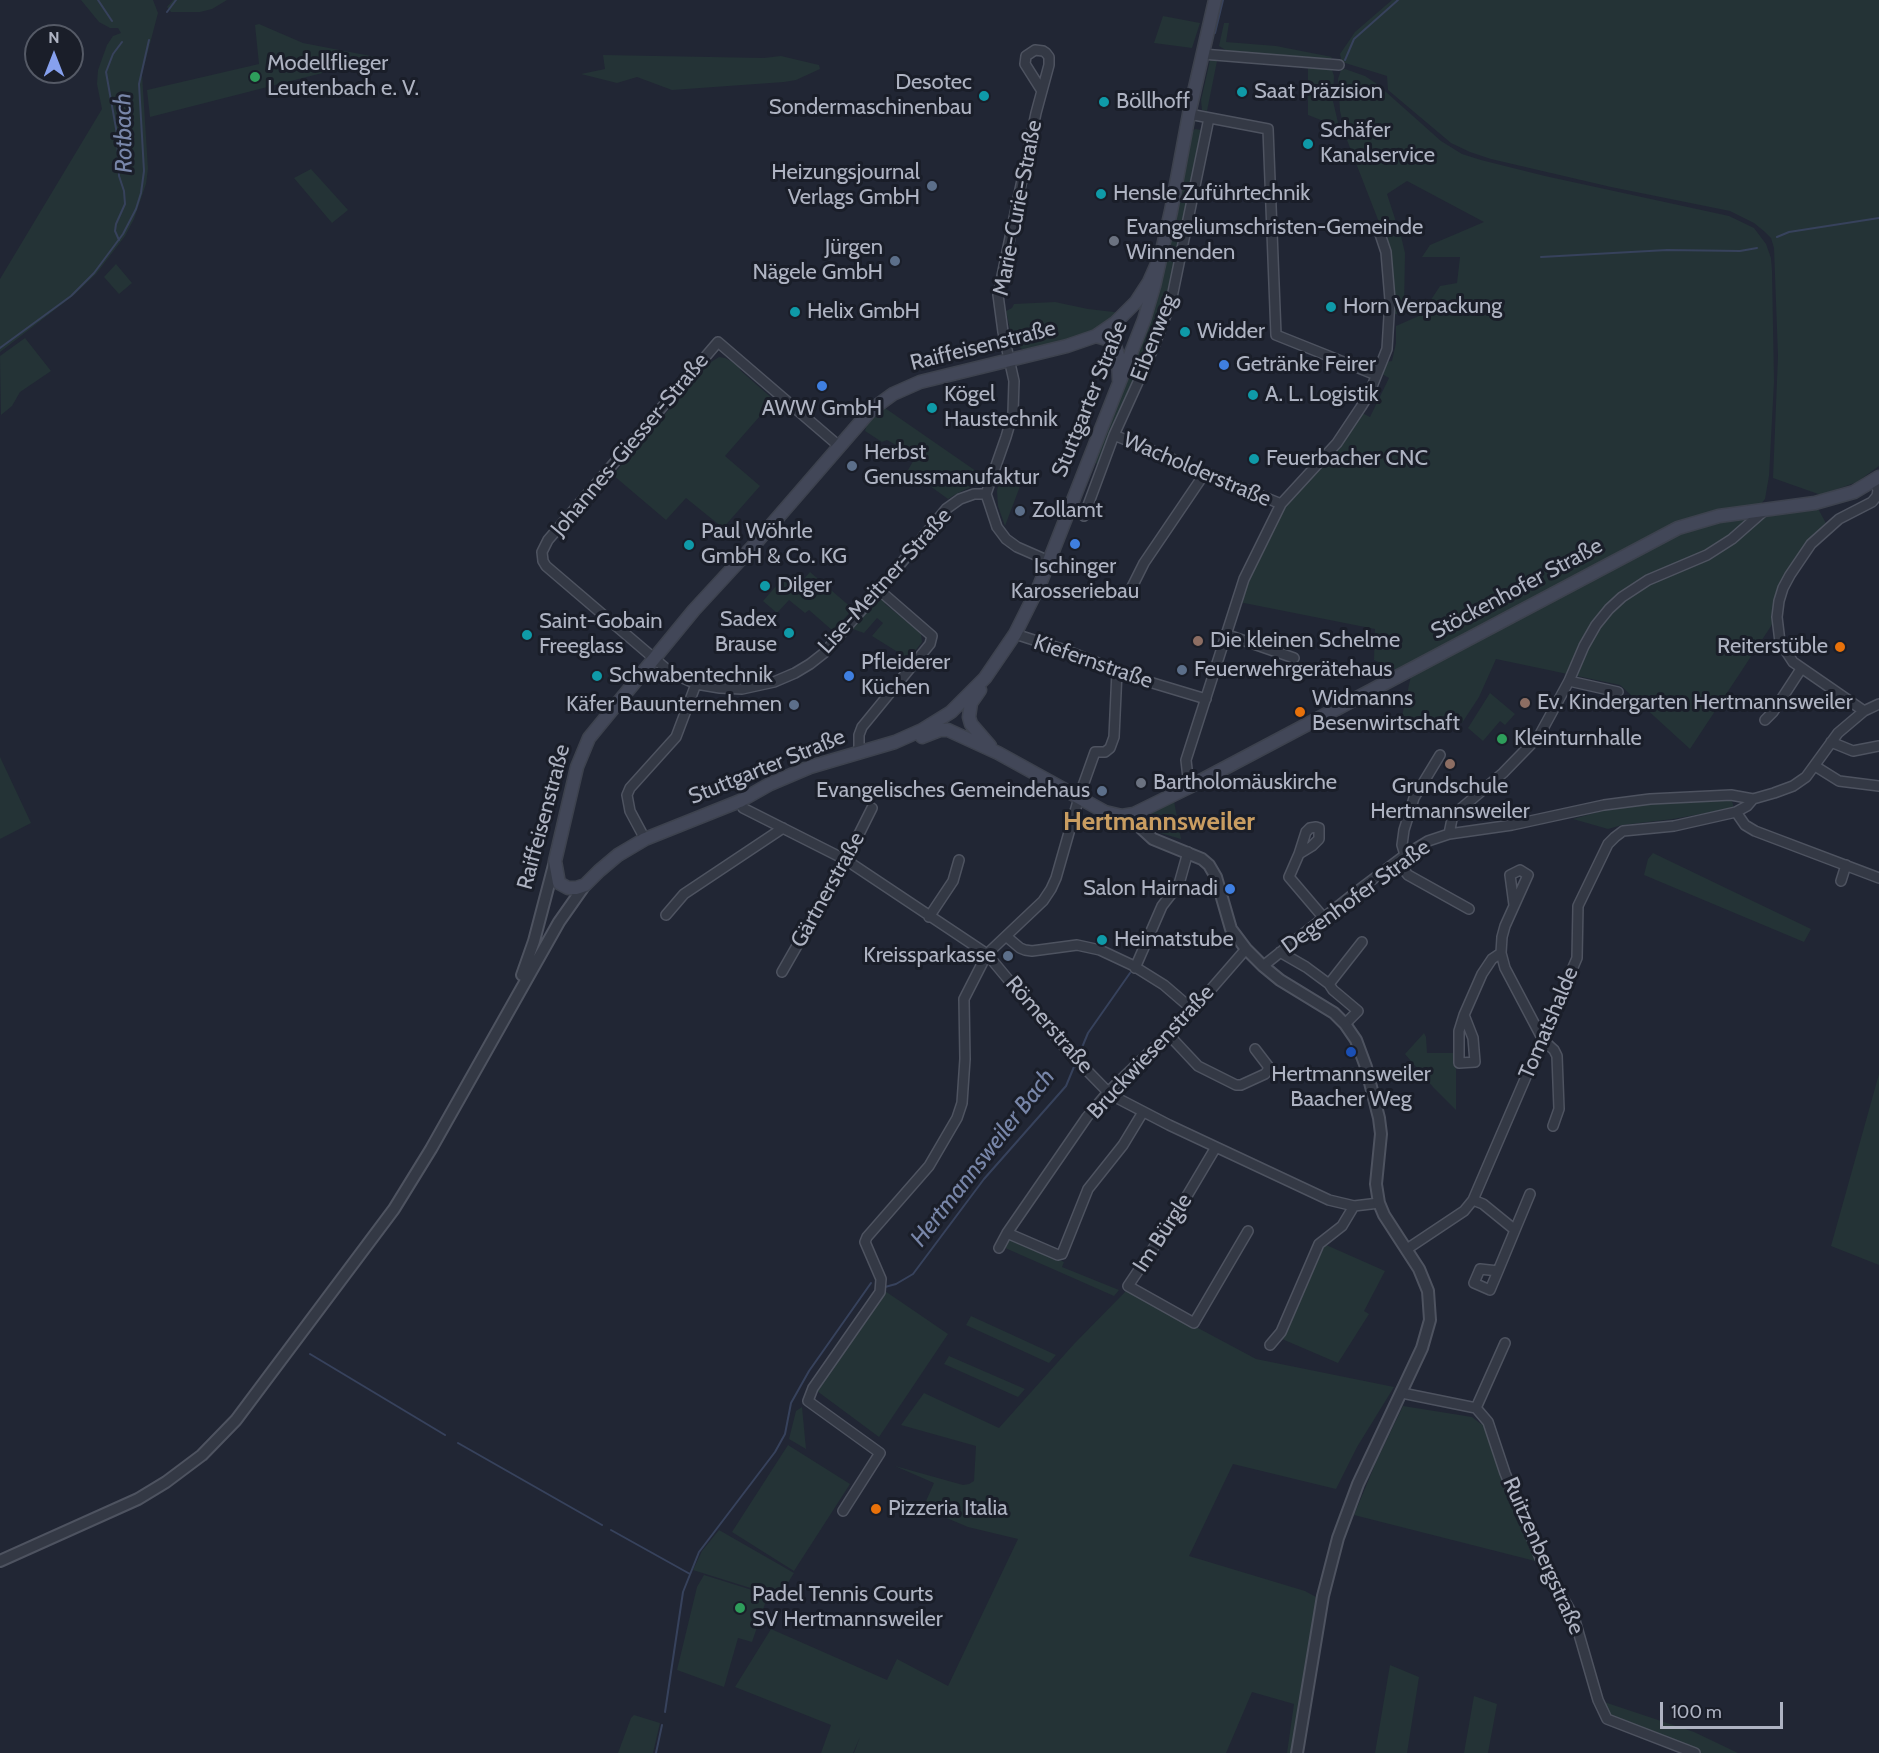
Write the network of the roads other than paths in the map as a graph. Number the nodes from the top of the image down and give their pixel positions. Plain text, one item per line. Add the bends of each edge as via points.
1 (1215, 0) edge
2 (1202, 54) junction
3 (1339, 64) dead end
4 (1042, 91) dead end
5 (1189, 114) junction
6 (1209, 118) junction
7 (1380, 234) dead end
8 (1161, 255) junction
9 (1096, 336) junction
10 (1010, 361) junction
11 (1376, 375) junction
12 (1120, 384) junction
13 (1114, 435) junction
14 (839, 446) junction
15 (1205, 473) junction
16 (1877, 479) edge
17 (986, 494) junction
18 (1281, 504) junction
19 (1766, 509) junction
20 (1084, 516) dead end
21 (1050, 561) junction
22 (1132, 587) dead end
23 (879, 590) junction
24 (1015, 634) junction
25 (1225, 634) junction
26 (1294, 658) dead end
27 (653, 659) junction
28 (1801, 669) junction
29 (1117, 671) junction
30 (985, 678) junction
31 (1569, 681) junction
32 (696, 684) junction
33 (1618, 692) dead end
34 (1206, 699) junction
35 (1879, 704) edge
36 (1864, 711) junction
37 (1765, 720) dead end
38 (895, 742) junction
39 (1831, 742) junction
40 (1879, 746) edge
41 (859, 752) junction
42 (998, 753) junction
43 (1440, 755) dead end
44 (1815, 766) junction
45 (1879, 786) edge
46 (1188, 787) junction
47 (1078, 798) junction
48 (1753, 800) junction
49 (740, 801) junction
50 (872, 808) dead end
51 (1737, 812) junction
52 (1134, 814) junction
53 (783, 828) junction
54 (1449, 834) junction
55 (645, 839) junction
56 (1188, 852) junction
57 (1299, 854) dead end
58 (1401, 858) junction
59 (846, 860) junction
60 (959, 860) dead end
61 (555, 861) junction
62 (1846, 866) junction
63 (1879, 878) edge
64 (1840, 881) dead end
65 (585, 885) junction
66 (1514, 905) dead end
67 (1469, 909) dead end
68 (666, 915) dead end
69 (929, 917) junction
70 (1323, 917) junction
71 (1007, 937) junction
72 (1362, 942) dead end
73 (1246, 949) junction
74 (1280, 952) junction
75 (1501, 953) junction
76 (987, 954) junction
77 (1263, 966) junction
78 (1135, 968) junction
79 (782, 972) dead end
80 (1329, 984) junction
81 (515, 998) junction
82 (1193, 1010) junction
83 (1464, 1015) junction
84 (1345, 1024) junction
85 (1168, 1034) junction
86 (1543, 1040) junction
87 (1255, 1049) dead end
88 (1108, 1092) junction
89 (1143, 1113) junction
90 (1553, 1126) dead end
91 (1216, 1147) junction
92 (1530, 1194) dead end
93 (1473, 1200) junction
94 (1379, 1203) junction
95 (1354, 1206) junction
96 (1515, 1230) junction
97 (1248, 1231) dead end
98 (1007, 1233) junction
99 (999, 1248) dead end
100 (1407, 1249) junction
101 (1498, 1271) dead end
102 (1505, 1343) dead end
103 (1270, 1345) dead end
104 (1402, 1393) junction
105 (1476, 1408) junction
106 (843, 1511) dead end
107 (0, 1561) edge
108 (1297, 1753) edge
109 (1695, 1753) edge

1 - 2 main road, Stuttgarter Straße
2 - 3 street
2 - 5 main road, Stuttgarter Straße
4 - 10 street, Marie-Curie-Straße via 998,295
5 - 6 street
5 - 8 main road, Stuttgarter Straße
6 - 11 street via 1268,129 1276,335
6 - 13 street, Eibenweg via 1171,302
7 - 11 street via 1386,252 1390,300 1387,349
8 - 9 main road, Raiffeisenstraße via 1136,302
8 - 12 main road, Stuttgarter Straße via 1144,320
9 - 10 main road, Raiffeisenstraße
9 - 12 main road via 1115,346
10 - 14 main road, Raiffeisenstraße via 906,387 871,410
10 - 17 street, Marie-Curie-Straße via 1013,412
11 - 18 street via 1337,443
12 - 21 main road, Stuttgarter Straße
13 - 15 street, Wacholderstraße
13 - 20 street, Eibenweg
14 - 27 main road, Raiffeisenstraße
14 - 27 street, Johannes-Giesser-Straße via 718,342 542,552 546,566
15 - 18 street, Wacholderstraße
15 - 22 street
16 - 19 main road, Stöckenhofer Straße via 1854,492 1815,503
16 - 28 street via 1877,496 1872,502 1839,519 1820,535 1783,588 1777,617 1780,642
17 - 21 street via 997,527 1006,539
17 - 23 street, Lise-Meitner-Straße via 960,499 946,509
18 - 25 street via 1244,579
19 - 31 street via 1707,555 1648,580 1622,597 1596,625
19 - 46 main road, Stöckenhofer Straße via 1719,516 1678,528
21 - 24 main road, Stuttgarter Straße
23 - 32 street, Lise-Meitner-Straße via 824,653 795,673 742,689
23 - 41 street via 932,636 930,644 862,727
24 - 29 street, Kiefernstraße
24 - 30 main road, Stuttgarter Straße
25 - 26 street
25 - 34 street
27 - 32 street, Lise-Meitner-Straße
27 - 61 main road, Raiffeisenstraße via 581,753
28 - 36 street
28 - 37 street
29 - 34 street, Kiefernstraße
29 - 47 street via 1114,737 1105,752 1095,752
30 - 38 main road, Stuttgarter Straße via 951,712
30 - 42 main road via 971,704 969,717
31 - 33 street
31 - 54 street via 1539,736 1458,811
32 - 55 street via 676,737 627,795 630,811
34 - 46 street via 1186,760
35 - 36 street, Degenhofer Straße
36 - 39 street, Degenhofer Straße
38 - 41 main road, Stuttgarter Straße
38 - 42 main road via 912,742 948,730
39 - 40 street via 1854,751
39 - 44 street, Degenhofer Straße
41 - 49 main road, Stuttgarter Straße via 791,775
42 - 47 main road
43 - 58 street via 1414,798
44 - 45 street via 1839,781
44 - 48 street, Degenhofer Straße via 1793,786
46 - 52 main road, Stöckenhofer Straße
47 - 52 main road via 1114,814
47 - 71 street via 1051,889
48 - 51 street, Tomatshalde
48 - 54 street, Degenhofer Straße via 1731,795 1650,799
49 - 53 street, Römerstraße via 743,808
49 - 55 main road, Stuttgarter Straße
50 - 59 street, Gärtnerstraße
51 - 62 street via 1745,825 1755,831
51 - 86 street, Tomatshalde via 1674,826 1623,831 1608,844 1578,906 1577,958
52 - 56 street via 1153,839
53 - 59 street, Römerstraße
53 - 68 street via 684,894
54 - 58 street, Degenhofer Straße via 1428,841
55 - 65 main road, Stuttgarter Straße via 618,855
56 - 73 street via 1209,865 1232,929
56 - 78 street via 1179,884 1162,906
57 - 70 street via 1288,877
58 - 67 street via 1408,875
58 - 70 street, Degenhofer Straße
59 - 69 street, Römerstraße
59 - 79 street, Gärtnerstraße
60 - 69 street via 953,881
61 - 65 main road via 557,879 562,885
61 - 81 street, Raiffeisenstraße
62 - 63 street
62 - 64 street
65 - 81 street, Stuttgarter Straße
66 - 75 street via 1502,937
69 - 76 street, Römerstraße
70 - 74 street, Degenhofer Straße
71 - 76 street
71 - 78 street via 1025,951 1089,947
72 - 80 street
73 - 77 street
73 - 82 street, Bruckwiesenstraße
74 - 77 street, Degenhofer Straße
74 - 80 street
75 - 83 street via 1482,974
75 - 86 street
76 - 88 street, Römerstraße via 1066,1049
76 - 106 street via 964,999 965,1059 957,1118 929,1166 867,1237 865,1242 881,1279 880,1292 808,1401 880,1453
77 - 84 street
78 - 82 street via 1164,985
80 - 84 street via 1358,1011
81 - 107 street via 394,1209 220,1437 184,1469 138,1498
82 - 85 street, Bruckwiesenstraße
83 - 83 street via 1473,1038 1475,1062 1459,1063 1458,1031
84 - 94 street via 1361,1053 1379,1118
85 - 87 street via 1203,1070 1236,1085 1268,1070
85 - 88 street, Bruckwiesenstraße
86 - 90 street via 1557,1056 1559,1109
86 - 93 street, Tomatshalde
88 - 89 street, Römerstraße
88 - 98 street, Bruckwiesenstraße
89 - 91 street, Römerstraße
89 - 98 street via 1088,1189 1062,1254
91 - 95 street, Römerstraße via 1329,1200
91 - 97 street, Im Bürgle via 1128,1286 1194,1323
92 - 96 street
93 - 96 street
93 - 100 street, Tomatshalde via 1464,1211
94 - 95 street, Römerstraße
94 - 100 street
95 - 103 street via 1342,1226 1319,1244 1281,1332
96 - 101 street
98 - 99 street, Bruckwiesenstraße
100 - 104 street via 1428,1291 1430,1313 1429,1328
102 - 105 street
104 - 105 street
104 - 108 street via 1358,1484 1338,1538 1323,1596
105 - 109 street, Ruitzenbergstraße via 1488,1422 1539,1558 1574,1617 1606,1719

